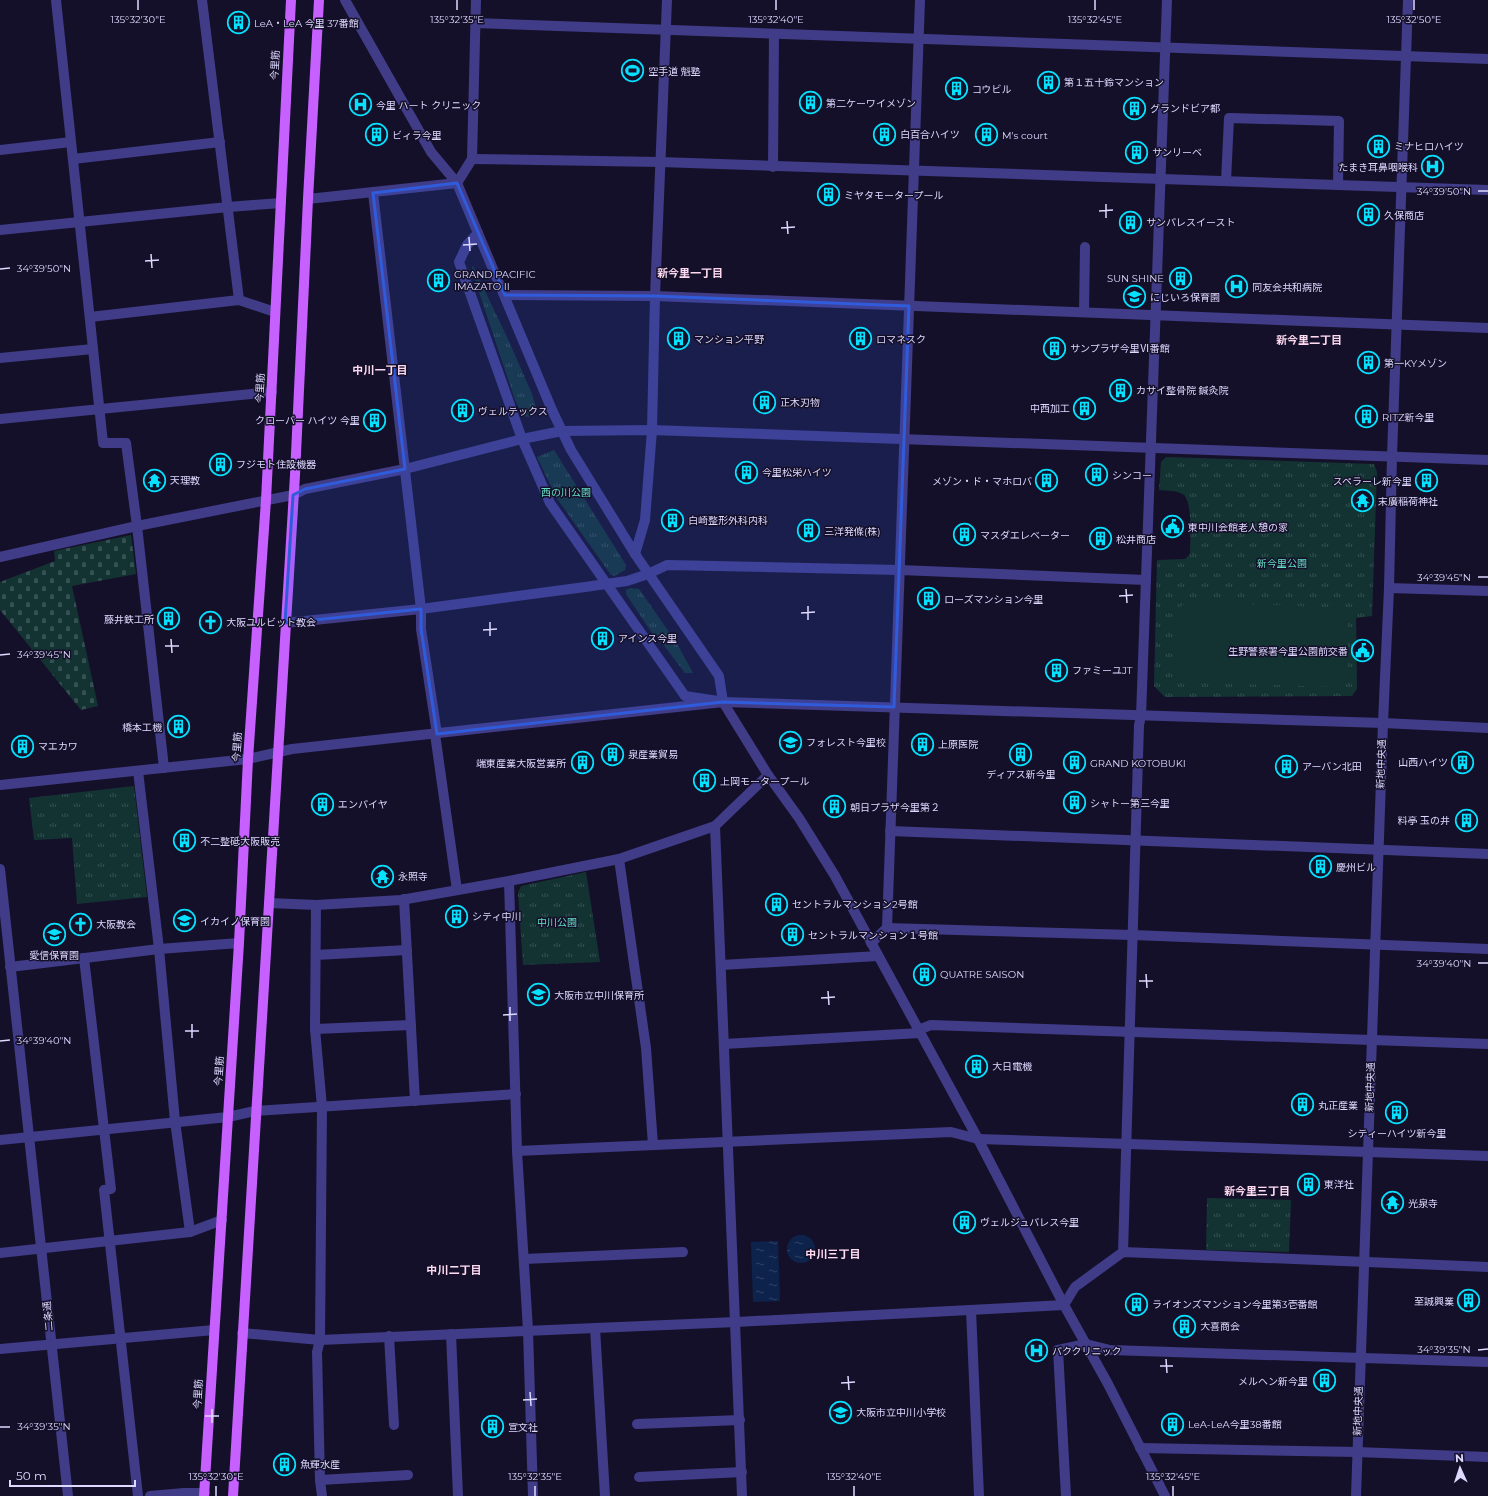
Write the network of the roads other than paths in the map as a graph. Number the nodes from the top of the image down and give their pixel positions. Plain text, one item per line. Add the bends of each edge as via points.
1 (56, 0) edge
2 (202, 0) edge
3 (291, 0) edge
4 (319, 0) edge
5 (345, 0) edge
6 (476, 0) edge
7 (667, 0) edge
8 (920, 0) edge
9 (1168, 0) edge
10 (1408, 0) edge
11 (475, 23) junction
12 (666, 30) junction
13 (774, 34) junction
14 (918, 38) junction
15 (1166, 47) junction
16 (1406, 56) junction
17 (1488, 59) edge
18 (71, 142) junction
19 (220, 142) junction
20 (0, 150) edge
21 (73, 159) junction
22 (472, 159) junction
23 (660, 162) junction
24 (773, 166) junction
25 (913, 172) junction
26 (1162, 178) junction
27 (1226, 181) junction
28 (457, 183) junction
29 (1338, 185) junction
30 (1401, 187) junction
31 (1488, 190) edge
32 (373, 193) junction
33 (308, 199) junction
34 (281, 203) junction
35 (228, 206) junction
36 (79, 222) junction
37 (0, 230) edge
38 (478, 233) junction
39 (1085, 248) dead end
40 (505, 295) junction
41 (655, 296) junction
42 (239, 300) junction
43 (909, 306) junction
44 (275, 312) junction
45 (1084, 312) junction
46 (1156, 314) junction
47 (90, 317) junction
48 (1397, 324) junction
49 (1488, 328) edge
50 (93, 349) junction
51 (0, 358) edge
52 (272, 392) junction
53 (99, 408) junction
54 (0, 419) edge
55 (652, 430) junction
56 (562, 431) junction
57 (905, 438) junction
58 (522, 439) junction
59 (1150, 447) junction
60 (1392, 456) junction
61 (1488, 460) edge
62 (405, 468) junction
63 (293, 495) junction
64 (266, 500) junction
65 (137, 526) junction
66 (635, 554) junction
67 (0, 557) edge
68 (900, 570) junction
69 (648, 574) junction
70 (1146, 580) junction
71 (607, 584) junction
72 (1389, 588) junction
73 (1488, 591) edge
74 (421, 609) junction
75 (285, 623) junction
76 (724, 702) junction
77 (894, 707) junction
78 (1141, 716) junction
79 (1383, 723) junction
80 (1488, 728) edge
81 (436, 734) junction
82 (278, 752) junction
83 (248, 759) junction
84 (164, 768) junction
85 (138, 771) junction
86 (768, 775) junction
87 (0, 785) edge
88 (716, 826) junction
89 (890, 831) junction
90 (1137, 840) junction
91 (1379, 850) junction
92 (1488, 854) edge
93 (619, 859) junction
94 (0, 868) edge
95 (509, 881) junction
96 (457, 890) junction
97 (404, 899) junction
98 (2, 900) edge
99 (269, 903) junction
100 (316, 905) junction
101 (887, 928) junction
102 (1133, 935) junction
103 (871, 942) junction
104 (239, 943) junction
105 (1375, 945) junction
106 (159, 949) junction
107 (1488, 949) edge
108 (407, 950) junction
109 (316, 955) junction
110 (878, 956) junction
111 (84, 958) junction
112 (721, 965) junction
113 (10, 967) junction
114 (411, 1025) junction
115 (316, 1029) junction
116 (919, 1031) junction
117 (1130, 1032) junction
118 (1372, 1040) junction
119 (724, 1044) junction
120 (1488, 1044) edge
121 (516, 1094) junction
122 (416, 1101) junction
123 (322, 1107) junction
124 (256, 1111) junction
125 (228, 1117) junction
126 (175, 1121) junction
127 (104, 1130) junction
128 (28, 1137) junction
129 (978, 1139) junction
130 (0, 1140) edge
131 (728, 1142) junction
132 (1127, 1143) junction
133 (653, 1145) junction
134 (517, 1151) junction
135 (1369, 1151) junction
136 (1488, 1156) edge
137 (222, 1220) junction
138 (190, 1232) junction
139 (109, 1240) junction
140 (41, 1248) junction
141 (0, 1252) edge
142 (683, 1252) dead end
143 (1124, 1252) junction
144 (524, 1259) junction
145 (1365, 1262) junction
146 (1488, 1268) edge
147 (1064, 1305) junction
148 (971, 1310) junction
149 (736, 1322) junction
150 (595, 1328) junction
151 (214, 1330) junction
152 (528, 1330) junction
153 (242, 1333) junction
154 (451, 1334) junction
155 (389, 1336) junction
156 (120, 1338) junction
157 (320, 1340) junction
158 (50, 1344) junction
159 (1086, 1344) junction
160 (0, 1349) edge
161 (1361, 1357) junction
162 (1488, 1362) edge
163 (740, 1420) junction
164 (637, 1424) dead end
165 (394, 1425) dead end
166 (1140, 1448) junction
167 (1357, 1452) junction
168 (1488, 1457) edge
169 (742, 1472) junction
170 (408, 1475) dead end
171 (639, 1477) dead end
172 (320, 1480) junction
173 (204, 1495) edge
174 (68, 1496) edge
175 (138, 1496) edge
176 (150, 1496) edge
177 (233, 1496) edge
178 (322, 1496) edge
179 (458, 1496) edge
180 (533, 1496) edge
181 (604, 1496) edge
182 (742, 1496) edge
183 (979, 1496) edge
184 (1066, 1496) edge
185 (1164, 1496) edge
186 (1356, 1496) edge

1 - 18 street
2 - 19 street
3 - 34 main road, 今里筋
4 - 33 main road
5 - 28 street via 430,152
6 - 11 street
7 - 12 street
8 - 14 street
9 - 15 street
10 - 16 street, 新地中央通
11 - 12 street
11 - 22 street
12 - 13 street
12 - 23 street
13 - 14 street
13 - 24 street
14 - 15 street
14 - 25 street
15 - 16 street
15 - 26 street
16 - 17 street
16 - 30 street, 新地中央通
18 - 20 street
18 - 21 street
19 - 21 street
19 - 35 street
21 - 36 street
22 - 23 street
22 - 28 street
23 - 24 street
23 - 41 street
24 - 25 street
25 - 26 street
25 - 43 street
26 - 27 street
26 - 46 street
27 - 29 street
27 - 29 street via 1229,118 1339,121
28 - 32 street
28 - 38 street
29 - 30 street
30 - 31 street
30 - 48 street, 新地中央通
32 - 33 street
32 - 62 street
33 - 63 main road
34 - 35 street
34 - 44 main road, 今里筋
35 - 36 street
35 - 42 street
36 - 37 street
36 - 47 street
38 - 40 street
38 - 58 street via 467,245 459,262
39 - 45 street
40 - 41 street
40 - 56 street
41 - 43 street
41 - 55 street
42 - 44 street
42 - 47 street
43 - 45 street
43 - 57 street
44 - 52 main road, 今里筋
45 - 46 street
46 - 48 street
46 - 59 street
47 - 50 street
48 - 49 street
48 - 60 street, 新地中央通
50 - 51 street
50 - 53 street
52 - 53 street
52 - 64 main road, 今里筋
53 - 54 street
53 - 65 street via 103,443 126,443
55 - 56 street
55 - 57 street
55 - 66 street via 646,520
56 - 58 street
56 - 66 street
57 - 59 street
57 - 68 street
58 - 62 street
58 - 71 street via 550,503
59 - 60 street
59 - 70 street
60 - 61 street
60 - 72 street, 新地中央通
62 - 63 street via 305,489
62 - 74 street
63 - 64 street
63 - 75 main road
64 - 65 street
64 - 83 main road, 今里筋
65 - 67 street
65 - 84 street
66 - 69 street
68 - 69 street via 667,565
68 - 70 street
68 - 77 street
69 - 71 street
69 - 76 street via 719,676
70 - 78 street
71 - 74 street
71 - 76 street via 685,696
72 - 73 street
72 - 79 street, 新地中央通
74 - 75 street
74 - 81 street via 421,629
75 - 82 main road
76 - 77 street
76 - 81 street
76 - 86 street
77 - 78 street
77 - 89 street
78 - 79 street
78 - 90 street
79 - 80 street
79 - 91 street, 新地中央通
81 - 82 street
81 - 96 street
82 - 83 street
82 - 99 main road
83 - 84 street
83 - 104 main road, 今里筋
84 - 85 street
85 - 87 street
85 - 106 street
86 - 88 street
86 - 103 street via 799,818 835,876
88 - 93 street
88 - 112 street
89 - 90 street
89 - 101 street
90 - 91 street
90 - 102 street
91 - 92 street
91 - 105 street, 新地中央通
93 - 95 street
93 - 133 street via 646,1048
94 - 98 street, 二条通
95 - 96 street
95 - 121 street
96 - 97 street
97 - 100 street
97 - 108 street
98 - 113 street, 二条通
99 - 100 street
99 - 124 main road
100 - 109 street
101 - 102 street
101 - 103 street
102 - 105 street
102 - 117 street
103 - 110 street
104 - 106 street
104 - 125 main road, 今里筋
105 - 107 street
105 - 118 street, 新地中央通
106 - 111 street
106 - 126 street
108 - 109 street
108 - 114 street
109 - 115 street
110 - 112 street
110 - 116 street
111 - 113 street
111 - 127 street
112 - 119 street
113 - 128 street, 二条通
114 - 115 street
114 - 122 street
115 - 123 street
116 - 117 street via 931,1025
116 - 119 street
116 - 129 street
117 - 118 street
117 - 132 street
118 - 120 street
118 - 135 street, 新地中央通
119 - 131 street
121 - 122 street
121 - 134 street
122 - 123 street
123 - 124 street
123 - 157 street
124 - 125 street
124 - 153 main road
125 - 126 street
125 - 137 main road, 今里筋
126 - 127 street
126 - 138 street
127 - 128 street
127 - 139 street via 110,1190 104,1190
128 - 130 street
128 - 140 street, 二条通
129 - 131 street via 951,1132
129 - 132 street
129 - 147 street
131 - 133 street
131 - 149 street
132 - 135 street
132 - 143 street
133 - 134 street
134 - 144 street
135 - 136 street
135 - 145 street, 新地中央通
137 - 138 street
137 - 151 main road, 今里筋
138 - 139 street
139 - 140 street
139 - 156 street
140 - 141 street
140 - 158 street, 二条通
142 - 144 street
143 - 145 street
143 - 147 street via 1075,1287
144 - 152 street
145 - 146 street
145 - 161 street, 新地中央通
147 - 148 street
147 - 159 street
148 - 149 street
148 - 183 street
149 - 150 street
149 - 163 street
150 - 152 street
150 - 181 street
151 - 156 street
151 - 173 main road, 今里筋
152 - 154 street
152 - 180 street
153 - 157 street
153 - 177 main road
154 - 155 street
154 - 179 street
155 - 157 street
155 - 165 street
156 - 158 street
156 - 175 street
157 - 172 street via 317,1352
158 - 160 street
158 - 174 street, 二条通
159 - 161 street via 1110,1350
159 - 166 street
159 - 184 street via 1058,1350
161 - 162 street
161 - 167 street, 新地中央通
163 - 164 street
163 - 169 street
166 - 167 street
166 - 185 street
167 - 168 street
167 - 186 street, 新地中央通
169 - 171 street
169 - 182 street
170 - 172 street
172 - 178 street
173 - 176 street via 184,1493

